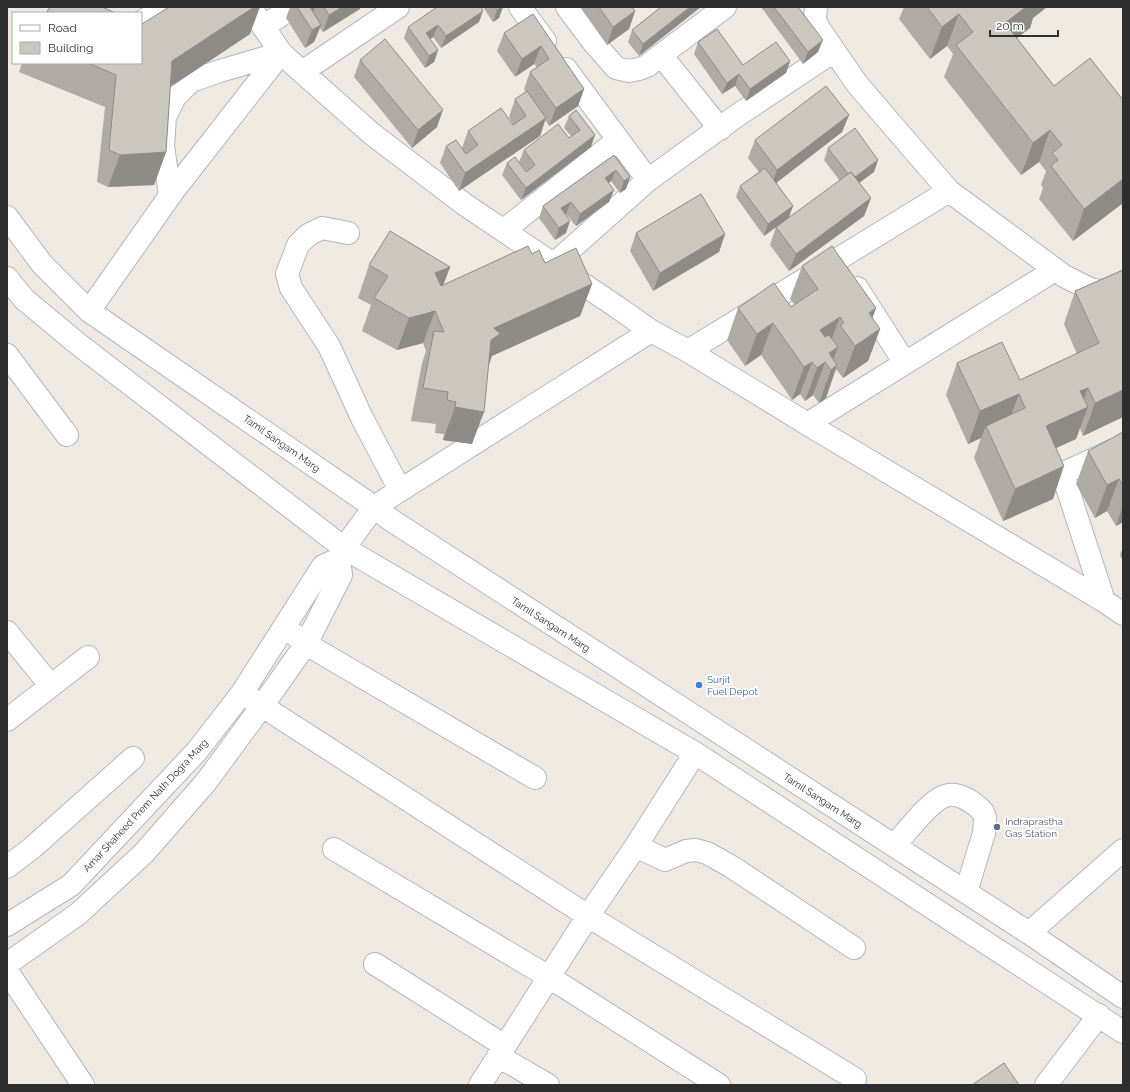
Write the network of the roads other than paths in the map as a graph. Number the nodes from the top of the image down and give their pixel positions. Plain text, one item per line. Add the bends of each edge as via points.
1 (166, 7) edge
2 (250, 7) edge
3 (293, 7) edge
4 (398, 7) edge
5 (520, 7) edge
6 (567, 7) edge
7 (725, 7) edge
8 (812, 11) edge
9 (142, 21) edge
10 (263, 27) junction
11 (834, 51) junction
12 (282, 52) junction
13 (661, 55) junction
14 (302, 72) junction
15 (720, 129) junction
16 (618, 140) junction
17 (648, 180) junction
18 (949, 191) junction
19 (170, 195) junction
20 (7, 217) edge
21 (504, 230) junction
22 (348, 233) dead end
23 (839, 259) junction
24 (554, 264) junction
25 (1055, 270) junction
26 (7, 278) edge
27 (1123, 295) edge
28 (89, 311) junction
29 (650, 331) junction
30 (688, 351) junction
31 (9, 363) edge
32 (905, 363) junction
33 (807, 424) junction
34 (67, 436) dead end
35 (1123, 446) edge
36 (400, 490) junction
37 (374, 507) junction
38 (342, 554) junction
39 (1104, 601) junction
40 (1123, 614) edge
41 (285, 627) junction
42 (7, 632) edge
43 (306, 644) junction
44 (88, 657) dead end
45 (51, 686) junction
46 (242, 693) junction
47 (262, 706) junction
48 (7, 720) edge
49 (695, 753) junction
50 (133, 758) dead end
51 (535, 778) dead end
52 (636, 846) junction
53 (894, 846) junction
54 (334, 850) dead end
55 (1123, 850) edge
56 (7, 867) edge
57 (966, 892) junction
58 (588, 916) junction
59 (7, 925) edge
60 (1029, 933) junction
61 (854, 948) dead end
62 (7, 964) edge
63 (375, 964) dead end
64 (7, 971) edge
65 (550, 976) junction
66 (1123, 997) edge
67 (1099, 1015) junction
68 (1123, 1032) edge
69 (502, 1051) junction
70 (855, 1079) dead end
71 (83, 1085) edge
72 (480, 1085) edge
73 (548, 1085) edge
74 (719, 1085) edge
75 (1046, 1085) edge

1 - 9 street
2 - 10 street
3 - 10 street
4 - 14 street
5 - 16 street
6 - 13 street via 616,68 629,71 639,69
7 - 13 street
8 - 11 street via 818,27
10 - 12 street
11 - 15 street
11 - 18 street via 857,84
12 - 14 street
12 - 19 street
12 - 19 street via 191,81 175,97 164,125
13 - 15 street
14 - 21 street via 372,134 464,204
15 - 17 street
16 - 17 street
16 - 21 street
17 - 24 street
18 - 23 street
18 - 25 street
19 - 28 street
20 - 28 street, Tamil Sangam Marg via 42,264
21 - 24 street
22 - 36 street via 322,228 308,235 298,245 287,274 291,288 329,346 362,418
23 - 30 street
23 - 32 street
24 - 29 street
25 - 27 street via 1090,289
25 - 32 street
26 - 38 street via 24,299 78,344
28 - 37 street, Tamil Sangam Marg
29 - 30 street
29 - 36 street
30 - 33 street
31 - 34 street
32 - 33 street
33 - 39 street
35 - 39 street via 1064,475
36 - 37 street
37 - 38 street
37 - 53 street, Tamil Sangam Marg via 390,520
38 - 41 street, Amar Shaheed Prem Nath Dogra Marg via 323,566
38 - 43 street via 340,575
38 - 49 street
39 - 40 street
41 - 43 street
41 - 46 street, Amar Shaheed Prem Nath Dogra Marg
42 - 45 street
43 - 47 street
43 - 51 street
44 - 45 street
45 - 48 street
46 - 47 street
46 - 59 street, Amar Shaheed Prem Nath Dogra Marg via 198,751 71,885
47 - 58 street
47 - 62 street via 206,782 144,853 78,914
49 - 52 street
49 - 67 street
50 - 56 street
52 - 58 street
52 - 61 street via 665,860 686,851 707,853
53 - 57 street, Tamil Sangam Marg
53 - 57 street via 939,798 954,795 972,802 983,812 986,826
54 - 65 street
55 - 60 street
57 - 60 street, Tamil Sangam Marg
58 - 65 street
58 - 70 street
60 - 66 street, Tamil Sangam Marg
63 - 69 street
64 - 71 street
65 - 69 street
65 - 74 street
67 - 68 street
67 - 75 street
69 - 72 street
69 - 73 street

